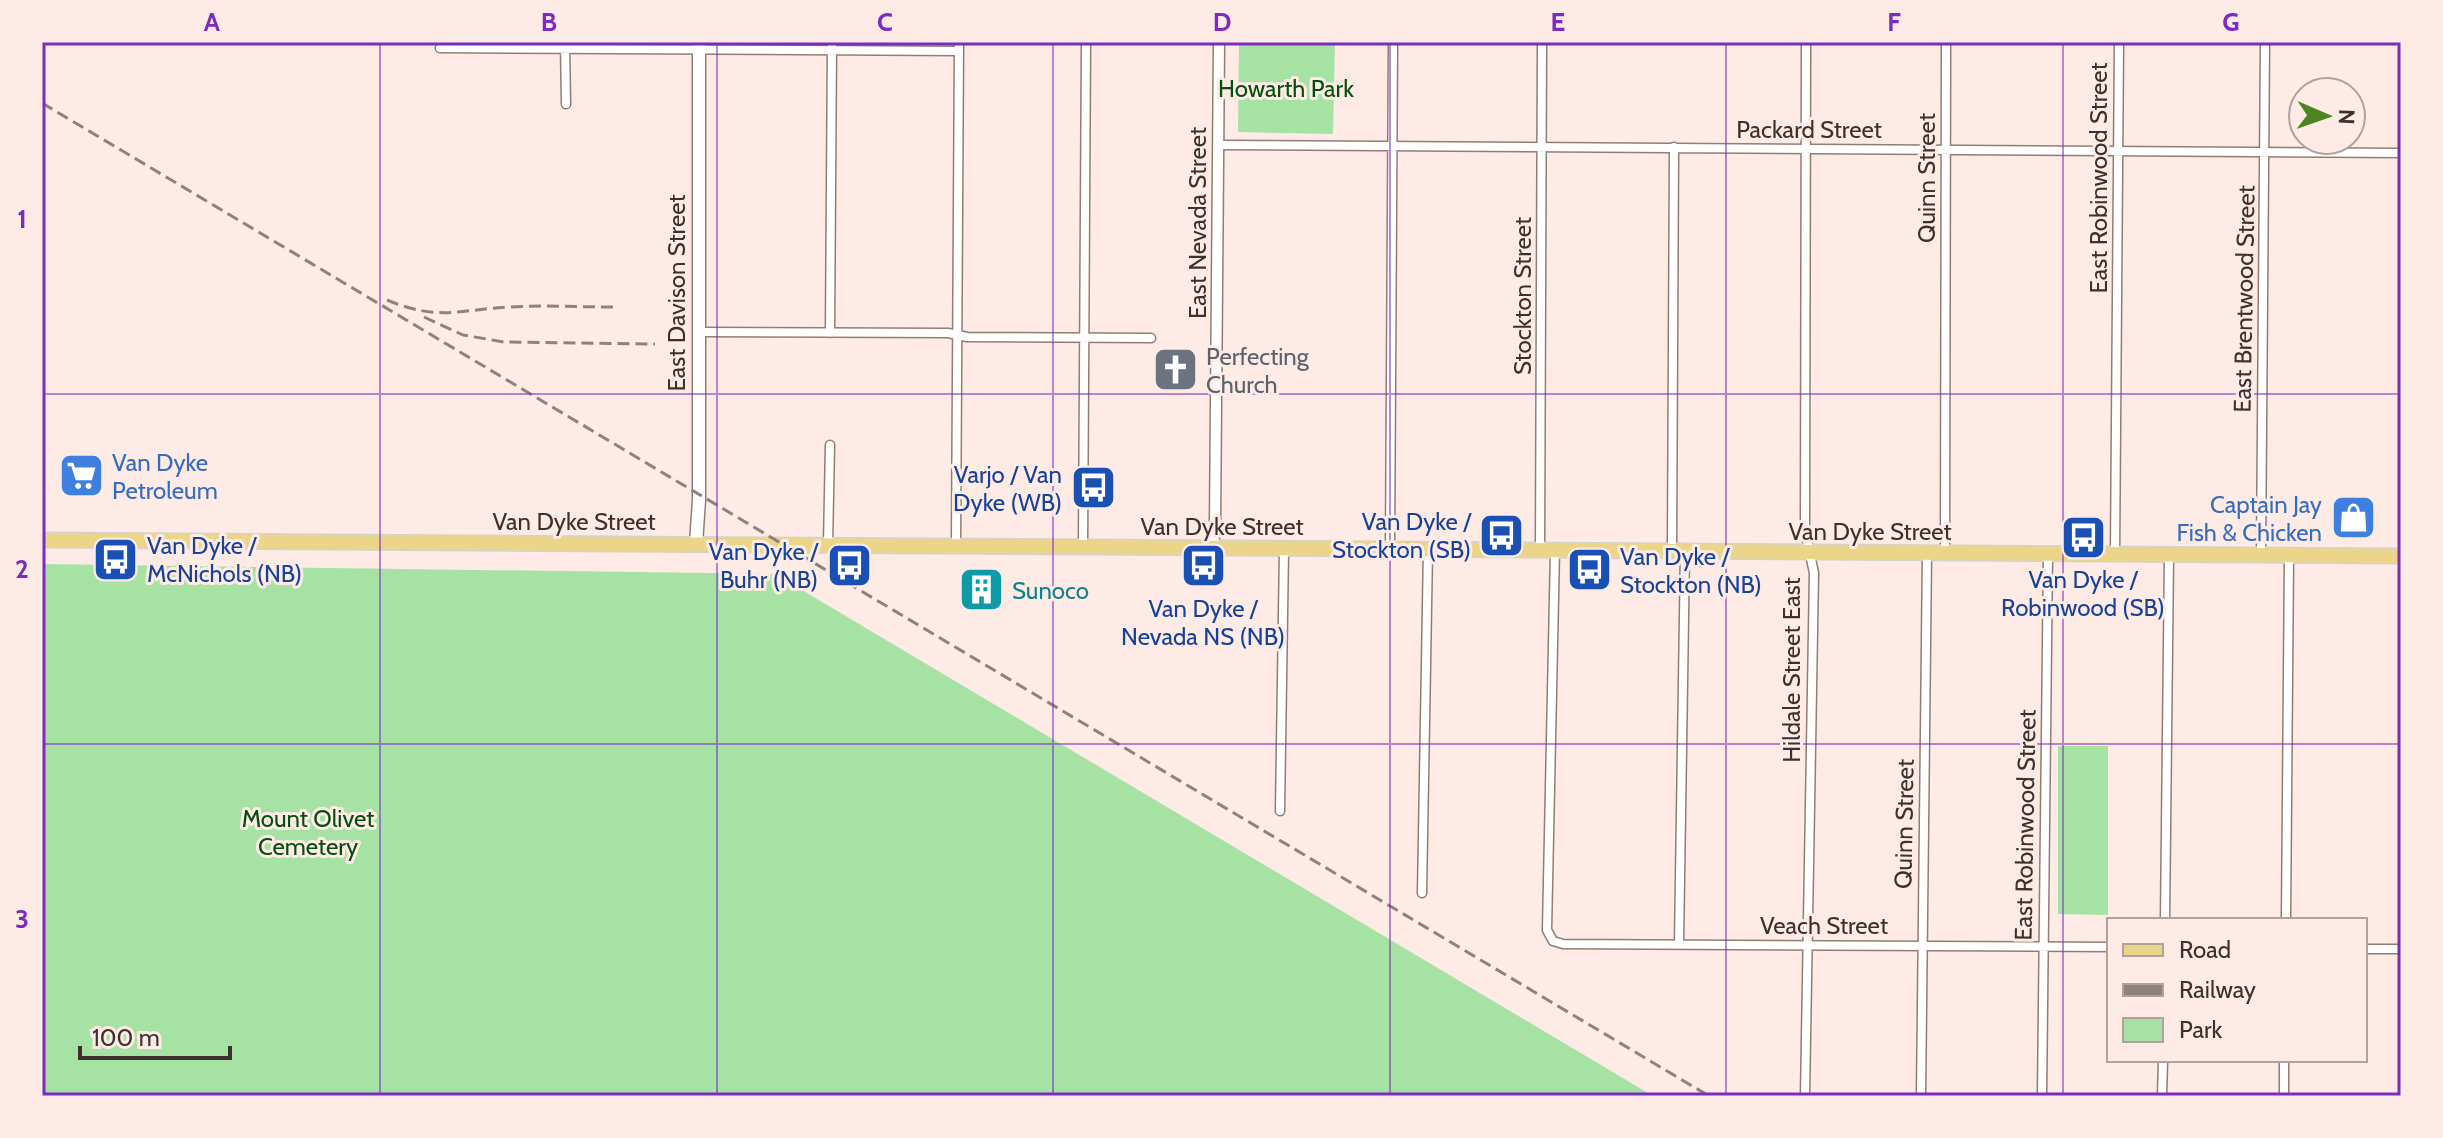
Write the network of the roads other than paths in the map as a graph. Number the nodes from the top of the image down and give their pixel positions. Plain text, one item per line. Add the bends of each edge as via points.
1 (1086, 42) edge
2 (1219, 42) edge
3 (1393, 42) edge
4 (1542, 42) edge
5 (1806, 42) edge
6 (1946, 42) edge
7 (2119, 42) edge
8 (2265, 42) edge
9 (565, 45) edge
10 (699, 45) edge
11 (832, 46) edge
12 (959, 46) edge
13 (440, 48) dead end
14 (566, 104) dead end
15 (1218, 145) junction
16 (1393, 146) junction
17 (1542, 147) junction
18 (1674, 147) junction
19 (1806, 149) junction
20 (1946, 150) junction
21 (2118, 151) junction
22 (2265, 152) junction
23 (2401, 153) edge
24 (698, 332) junction
25 (830, 333) junction
26 (957, 335) junction
27 (1085, 338) junction
28 (1151, 338) dead end
29 (830, 445) dead end
30 (42, 540) edge
31 (696, 544) junction
32 (828, 545) junction
33 (956, 546) junction
34 (1083, 547) junction
35 (1213, 548) junction
36 (1284, 549) junction
37 (1390, 549) junction
38 (1428, 549) junction
39 (1548, 550) junction
40 (1678, 551) junction
41 (1810, 552) junction
42 (1927, 553) junction
43 (1945, 553) junction
44 (2048, 554) junction
45 (2115, 554) junction
46 (2169, 555) junction
47 (2261, 555) junction
48 (2289, 556) junction
49 (2401, 556) edge
50 (1280, 811) dead end
51 (1422, 893) dead end
52 (2165, 918) edge
53 (2286, 918) edge
54 (1547, 930) joint
55 (1679, 944) junction
56 (1808, 945) junction
57 (1923, 946) junction
58 (2044, 946) junction
59 (2107, 947) edge
60 (2367, 949) edge
61 (2401, 949) edge
62 (2163, 1062) edge
63 (2284, 1062) edge
64 (1805, 1096) edge
65 (1921, 1096) edge
66 (2042, 1096) edge
67 (2162, 1096) edge
68 (2284, 1096) edge

1 - 27 street
2 - 15 street, East Nevada Street
3 - 16 street
4 - 17 street, Stockton Street
5 - 19 street, Hildale Street East
6 - 20 street, Quinn Street
7 - 21 street, East Robinwood Street
8 - 22 street, East Brentwood Street
9 - 10 street
9 - 13 street
9 - 14 street
10 - 11 street
10 - 24 main road, East Davison Street
11 - 12 street
11 - 25 street
12 - 26 street
15 - 16 street, Packard Street
15 - 35 street, East Nevada Street
16 - 17 street, Packard Street
16 - 37 street
17 - 18 street, Packard Street
17 - 39 street, Stockton Street
18 - 19 street, Packard Street
18 - 40 street
19 - 20 street, Packard Street
19 - 41 street, Hildale Street East via 1805,531
20 - 21 street, Packard Street
20 - 43 street, Quinn Street
21 - 22 street, Packard Street
21 - 45 street, East Robinwood Street
22 - 23 street, Packard Street
22 - 47 street, East Brentwood Street
24 - 25 street
24 - 31 main road, East Davison Street
25 - 26 street
26 - 27 street
26 - 33 street
27 - 28 street
27 - 34 street
29 - 32 street
30 - 31 main road, Van Dyke Street
31 - 32 main road, Van Dyke Street
32 - 33 main road, Van Dyke Street
33 - 34 main road, Van Dyke Street
34 - 35 main road, Van Dyke Street
35 - 36 main road, Van Dyke Street
36 - 37 main road, Van Dyke Street
36 - 50 street
37 - 38 main road, Van Dyke Street
38 - 39 main road, Van Dyke Street
38 - 51 street
39 - 40 main road, Van Dyke Street
39 - 54 street, Stockton Street
40 - 41 main road, Van Dyke Street
40 - 55 street
41 - 42 main road, Van Dyke Street
41 - 56 street, Hildale Street East via 1814,573
42 - 43 main road, Van Dyke Street
42 - 57 street, Quinn Street
43 - 44 main road, Van Dyke Street
44 - 45 main road, Van Dyke Street
44 - 58 street, East Robinwood Street
45 - 46 main road, Van Dyke Street
46 - 47 main road, Van Dyke Street
46 - 52 street
47 - 48 main road, Van Dyke Street
48 - 49 main road, Van Dyke Street
48 - 53 street
54 - 55 street, Veach Street via 1553,941 1563,944
55 - 56 street, Veach Street
56 - 57 street, Veach Street
56 - 64 street, Hildale Street East
57 - 58 street, Veach Street
57 - 65 street, Quinn Street
58 - 59 street, Veach Street
58 - 66 street, East Robinwood Street
60 - 61 street
62 - 67 street
63 - 68 street

